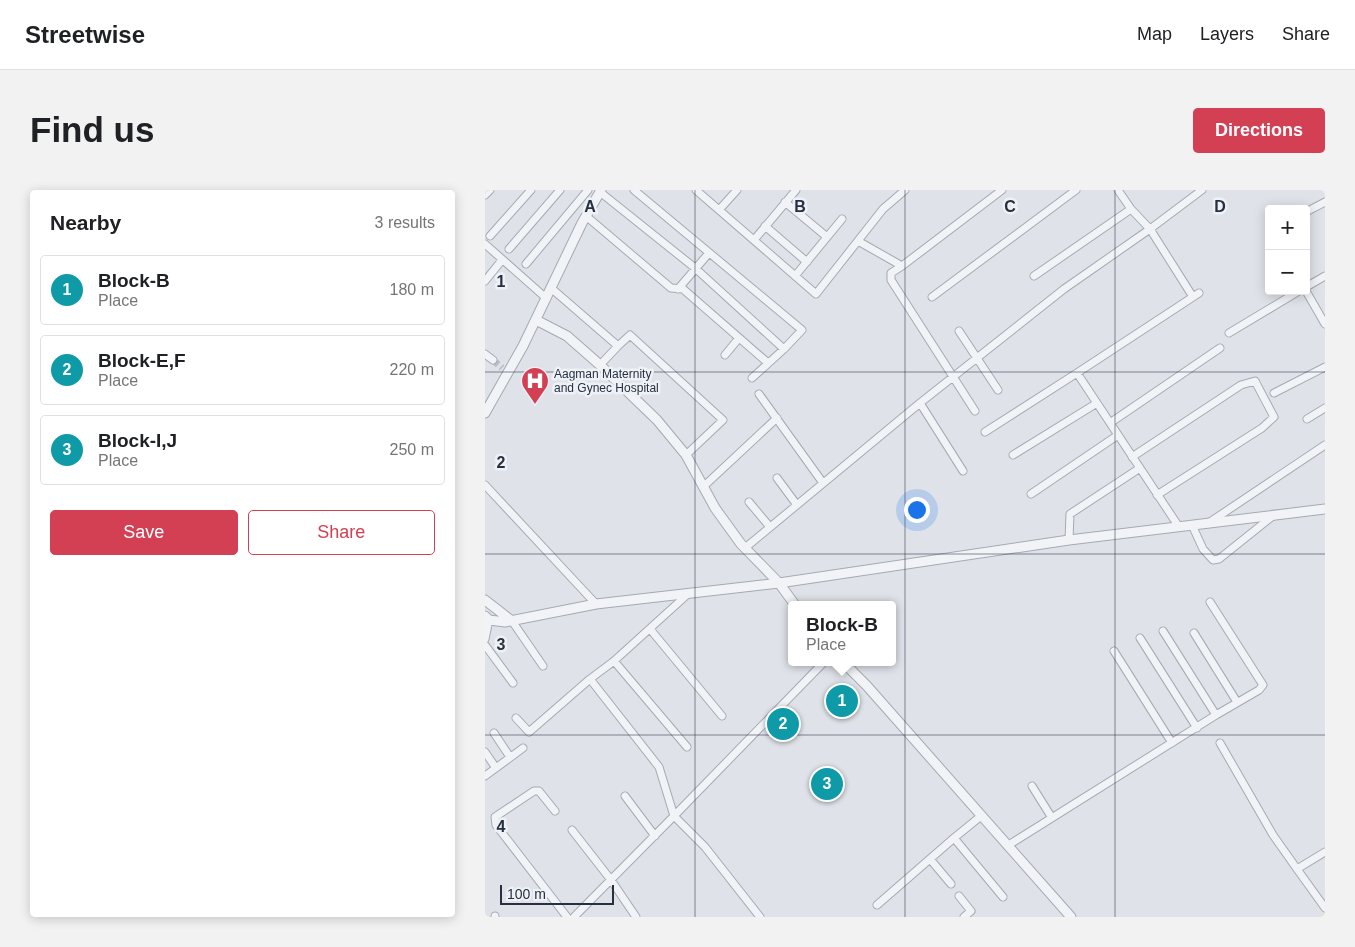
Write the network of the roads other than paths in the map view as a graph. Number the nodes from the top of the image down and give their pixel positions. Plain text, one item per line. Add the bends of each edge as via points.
1 (490, 190) edge
2 (531, 190) edge
3 (560, 190) edge
4 (589, 190) edge
5 (634, 190) edge
6 (696, 190) edge
7 (737, 190) edge
8 (796, 190) edge
9 (905, 190) edge
10 (1002, 190) edge
11 (1076, 190) edge
12 (1118, 190) edge
13 (1202, 190) edge
14 (601, 191) edge
15 (485, 195) edge
16 (785, 202) junction
17 (1325, 202) edge
18 (1131, 209) junction
19 (719, 210) junction
20 (1310, 210) edge
21 (586, 216) junction
22 (842, 219) dead end
23 (765, 226) junction
24 (1150, 230) junction
25 (490, 236) dead end
26 (827, 237) junction
27 (754, 240) junction
28 (858, 240) junction
29 (485, 245) edge
30 (509, 249) dead end
31 (709, 253) junction
32 (503, 260) junction
33 (807, 262) junction
34 (526, 264) dead end
35 (902, 266) junction
36 (695, 268) junction
37 (795, 276) junction
38 (1034, 276) dead end
39 (1325, 276) edge
40 (485, 281) edge
41 (1310, 285) edge
42 (551, 288) junction
43 (678, 289) junction
44 (1292, 295) edge
45 (1308, 295) edge
46 (932, 297) dead end
47 (546, 298) junction
48 (536, 320) junction
49 (1325, 324) edge
50 (959, 331) dead end
51 (1229, 333) dead end
52 (739, 338) junction
53 (618, 346) junction
54 (1220, 348) dead end
55 (783, 349) junction
56 (485, 354) edge
57 (725, 355) dead end
58 (977, 358) junction
59 (493, 360) tunnel mouth
60 (768, 363) junction
61 (600, 365) junction
62 (1325, 367) edge
63 (1077, 373) junction
64 (953, 377) junction
65 (752, 378) dead end
66 (998, 390) dead end
67 (759, 394) dead end
68 (1274, 394) dead end
69 (920, 403) junction
70 (1097, 403) junction
71 (1325, 408) edge
72 (975, 411) dead end
73 (485, 413) edge
74 (777, 418) junction
75 (1307, 419) dead end
76 (1110, 423) junction
77 (985, 432) dead end
78 (1118, 435) junction
79 (1325, 445) edge
80 (687, 455) junction
81 (1013, 455) dead end
82 (1132, 457) junction
83 (1139, 468) junction
84 (963, 471) dead end
85 (777, 478) dead end
86 (823, 484) junction
87 (485, 485) edge
88 (703, 488) junction
89 (1031, 494) dead end
90 (1157, 495) junction
91 (749, 502) dead end
92 (797, 505) junction
93 (1325, 509) edge
94 (1274, 515) junction
95 (1210, 522) junction
96 (1192, 525) junction
97 (770, 527) junction
98 (1179, 527) junction
99 (1069, 540) junction
100 (745, 548) junction
101 (779, 583) junction
102 (689, 593) junction
103 (485, 600) edge
104 (792, 601) edge
105 (1211, 602) dead end
106 (596, 604) junction
107 (487, 618) edge
108 (512, 621) junction
109 (649, 629) junction
110 (1163, 631) dead end
111 (1194, 633) dead end
112 (1140, 638) dead end
113 (485, 639) edge
114 (485, 645) edge
115 (1113, 651) dead end
116 (614, 661) junction
117 (543, 666) dead end
118 (819, 666) edge
119 (847, 666) edge
120 (590, 679) junction
121 (513, 683) dead end
122 (1237, 702) junction
123 (1216, 715) junction
124 (722, 716) dead end
125 (516, 718) dead end
126 (1197, 728) junction
127 (493, 733) dead end
128 (1172, 743) junction
129 (1220, 743) dead end
130 (687, 747) dead end
131 (523, 748) dead end
132 (485, 752) edge
133 (511, 757) junction
134 (496, 768) junction
135 (485, 776) edge
136 (1031, 786) dead end
137 (625, 796) dead end
138 (555, 811) dead end
139 (674, 816) junction
140 (981, 816) junction
141 (1052, 818) junction
142 (573, 830) dead end
143 (655, 836) junction
144 (955, 838) junction
145 (1007, 846) junction
146 (1325, 852) edge
147 (930, 859) junction
148 (1297, 868) junction
149 (611, 880) junction
150 (951, 884) dead end
151 (959, 896) dead end
152 (1003, 897) dead end
153 (877, 905) dead end
154 (1325, 908) edge
155 (567, 917) edge
156 (574, 917) edge
157 (636, 917) edge
158 (760, 917) edge
159 (964, 917) edge
160 (1071, 917) edge

1 - 15 street
2 - 25 street
3 - 30 street
4 - 34 street
5 - 31 street
6 - 19 street
7 - 19 street
8 - 16 street
9 - 28 street via 883,209
10 - 35 street
11 - 46 street
12 - 18 street
13 - 24 street
14 - 21 street
14 - 36 street
16 - 23 street
16 - 26 street
17 - 20 street
18 - 24 street
18 - 38 street
19 - 27 street
21 - 42 street
21 - 43 street via 671,288
22 - 26 street
23 - 27 street
23 - 33 street
24 - 58 street via 1064,289
24 - 63 street via 1196,295
26 - 33 street
27 - 37 street
28 - 35 street
28 - 37 street via 816,294
29 - 32 street
31 - 36 street
31 - 55 street via 802,330
32 - 40 street
32 - 47 street
33 - 37 street
35 - 64 street via 891,273 891,280
36 - 43 street
36 - 55 street
39 - 41 street
42 - 47 street
42 - 53 street
43 - 52 street via 683,289
44 - 51 street
45 - 49 street
47 - 48 street
48 - 61 street via 567,336
48 - 73 street via 505,370
50 - 58 street
52 - 57 street
52 - 60 street
53 - 61 street
53 - 80 street via 630,335 723,420
54 - 76 street
55 - 60 street
56 - 59 street
58 - 64 street
58 - 66 street
60 - 65 street
61 - 80 street via 657,420
62 - 68 street
63 - 70 street
63 - 77 street
64 - 69 street
64 - 72 street
67 - 74 street
69 - 84 street
69 - 86 street
70 - 76 street
70 - 81 street
71 - 75 street
74 - 86 street
74 - 88 street
76 - 78 street
78 - 82 street
78 - 89 street
79 - 95 street
80 - 88 street
82 - 83 street
82 - 90 street via 1241,385 1255,381 1274,417
83 - 90 street
83 - 99 street via 1069,514
85 - 92 street
86 - 92 street
87 - 106 street
88 - 100 street
90 - 98 street
91 - 97 street
92 - 97 street
93 - 94 street
94 - 95 street
94 - 96 street via 1219,559 1213,560 1203,549
95 - 96 street
96 - 98 street
97 - 100 street
98 - 99 street
99 - 101 street
100 - 101 street
101 - 102 street
101 - 104 street
102 - 106 street
102 - 109 street
103 - 108 street
105 - 122 street via 1263,685
106 - 108 street
107 - 108 street
107 - 113 street
108 - 117 street
109 - 116 street
109 - 124 street
110 - 123 street
111 - 122 street
112 - 126 street
114 - 121 street
115 - 128 street
116 - 120 street
116 - 130 street
118 - 139 street
119 - 140 street
120 - 125 street via 529,732
120 - 139 street via 659,767
122 - 123 street
123 - 126 street
126 - 128 street
127 - 133 street
128 - 141 street
129 - 148 street via 1273,836
131 - 133 street
132 - 134 street
133 - 134 street
134 - 135 street
136 - 141 street
137 - 143 street
138 - 155 street via 539,791 534,791 495,817 496,826
139 - 143 street
139 - 158 street via 705,847
140 - 144 street
140 - 145 street
141 - 145 street
142 - 149 street
143 - 149 street
144 - 147 street
144 - 152 street
145 - 160 street
146 - 148 street
147 - 150 street
147 - 153 street
148 - 154 street
149 - 156 street
149 - 157 street
151 - 159 street via 971,911

